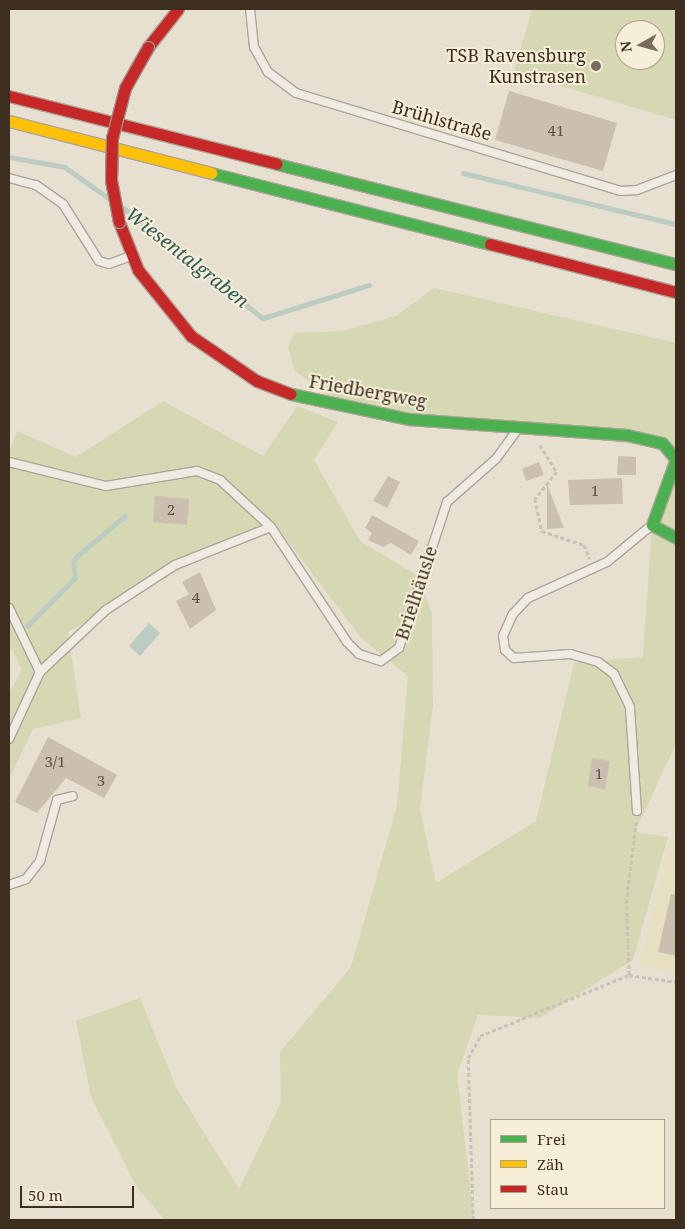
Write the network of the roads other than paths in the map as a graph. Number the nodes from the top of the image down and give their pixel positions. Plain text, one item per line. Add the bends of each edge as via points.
1 (178, 9) edge
2 (250, 9) edge
3 (9, 96) edge
4 (9, 121) edge
5 (676, 175) edge
6 (9, 178) edge
7 (131, 256) junction
8 (676, 264) edge
9 (676, 292) edge
10 (523, 428) junction
11 (676, 459) edge
12 (9, 462) edge
13 (652, 525) junction
14 (271, 527) junction
15 (676, 538) edge
16 (9, 608) edge
17 (40, 672) junction
18 (9, 739) edge
19 (74, 796) dead end
20 (637, 811) road end
21 (9, 885) edge

1 - 7 main road, Friedbergweg, bridge via 148,47 125,88 112,138 111,180 119,222
2 - 5 lane, Brühlstraße via 254,47 268,72 296,93 620,191 637,190
3 - 8 main road
4 - 9 main road
6 - 7 lane via 36,185 64,204 99,261 109,264
7 - 10 main road, Friedbergweg via 158,299 191,336 257,381 346,409
10 - 11 main road, Friedbergweg via 627,435 662,443
10 - 14 lane, Brielhäusle via 496,459 447,502 404,634 390,659 370,660 346,642
11 - 13 main road, Friedbergweg
12 - 14 lane via 106,486 197,471 220,480
13 - 15 main road
13 - 20 lane, Friedbergweg via 626,550 522,603 508,621 504,642 509,655 519,660 570,654 598,662 614,674 630,708
14 - 17 lane via 175,565 106,610
16 - 17 lane
17 - 18 lane
19 - 21 lane via 57,800 40,862 26,879

